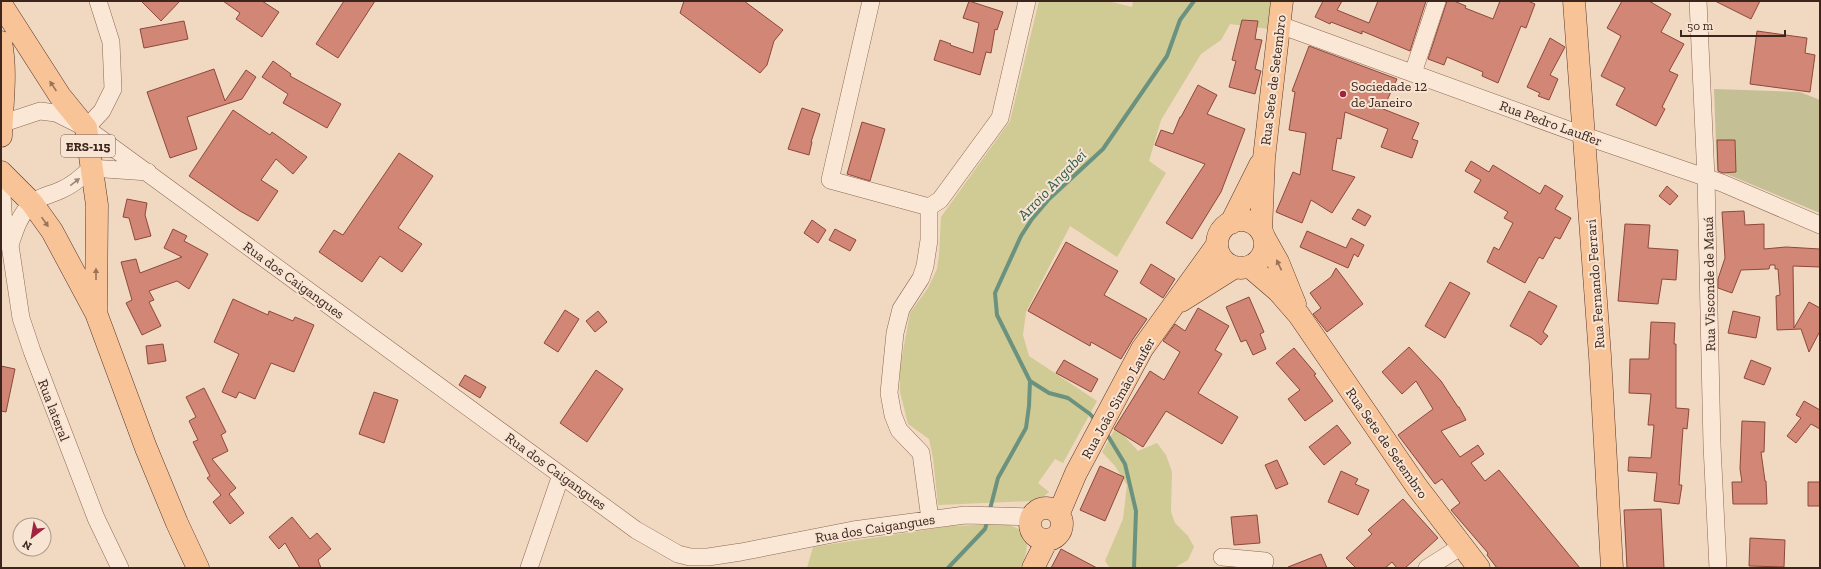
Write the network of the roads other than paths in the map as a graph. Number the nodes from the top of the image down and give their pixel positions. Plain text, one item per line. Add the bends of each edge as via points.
1 (98, 1) edge
2 (871, 1) edge
3 (1027, 1) edge
4 (1282, 1) edge
5 (1437, 1) edge
6 (1574, 1) edge
7 (1698, 1) edge
8 (1, 4) edge
9 (1280, 25) junction
10 (2, 53) edge
11 (1412, 73) junction
12 (1, 124) edge
13 (86, 128) junction
14 (1, 136) edge
15 (1585, 136) junction
16 (1264, 158) junction
17 (91, 168) junction
18 (1, 172) edge
19 (148, 172) junction
20 (1, 178) edge
21 (1706, 178) junction
22 (32, 203) junction
23 (929, 207) junction
24 (1231, 223) junction
25 (1820, 225) edge
26 (1263, 235) junction
27 (10, 245) junction
28 (1217, 245) junction
29 (1242, 267) junction
30 (1175, 304) junction
31 (96, 313) junction
32 (1299, 314) junction
33 (561, 475) junction
34 (1046, 512) junction
35 (930, 519) junction
36 (1462, 546) junction
37 (1222, 557) dead end
38 (120, 568) edge
39 (198, 568) edge
40 (529, 568) edge
41 (1033, 568) edge
42 (1263, 568) edge
43 (1427, 568) edge
44 (1479, 568) edge
45 (1612, 568) edge
46 (1718, 568) edge

1 - 13 street via 111,42 113,89 102,111
2 - 23 street via 830,180
3 - 23 street via 1000,118 940,200
4 - 9 main road, Rua Sete de Setembro
5 - 11 street
6 - 15 main road, Rua Fernando Ferrari
7 - 21 street, Rua Visconde de Mauá
13 -> 8 main road, ERS-115 via 60,96
9 - 11 street, Rua Pedro Lauffer
9 - 16 main road, Rua Sete de Setembro
10 - 12 main road via 4,86
11 - 15 street, Rua Pedro Lauffer
12 - 13 street, Rua dos Caigangues via 40,111 56,113
12 - 14 main road
13 - 17 main road, ERS-115
13 - 19 street, Rua dos Caigangues
15 - 21 street, Rua Pedro Lauffer
15 - 45 main road, Rua Fernando Ferrari
16 - 24 main road, Rua Sete de Setembro
16 - 26 main road, Rua Sete de Setembro
17 - 19 street
22 -> 17 street via 70,186
31 -> 17 main road, ERS-115 via 97,205
18 - 22 main road, ERS-115
19 - 33 street, Rua dos Caigangues
20 - 27 street, Rua lateral via 4,226
21 - 25 street, Rua Pedro Lauffer
21 - 46 street, Rua Visconde de Mauá via 1712,446
22 - 27 street, Rua lateral via 17,224
22 -> 31 main road, ERS-115 via 52,231
23 - 35 street via 929,240 925,266 921,278 901,309 895,333 889,393 899,430 921,453
24 - 26 main road via 1247,221 1255,225
24 - 28 main road via 1221,232
26 - 29 main road via 1263,254 1257,263
32 -> 26 main road, Rua Sete de Setembro via 1278,262
27 - 38 street, Rua lateral via 21,318 32,351 96,518
28 - 29 main road via 1222,259 1228,264
28 - 30 main road, Rua João Simão Laufer
29 - 30 main road, Rua João Simão Laufer
29 - 32 main road, Rua Sete de Setembro via 1278,291
30 - 34 main road, Rua João Simão Laufer via 1142,349 1076,473
31 - 39 main road, ERS-115 via 146,448
32 - 36 main road, Rua Sete de Setembro via 1417,488
33 - 35 street, Rua dos Caigangues via 636,530 664,547 690,557 741,552 853,530
33 - 40 street
34 - 35 street, Rua dos Caigangues
34 - 41 main road via 1030,523 1035,535 1047,540
36 - 43 street
36 - 44 main road, Rua Sete de Setembro
37 - 42 street via 1265,561

